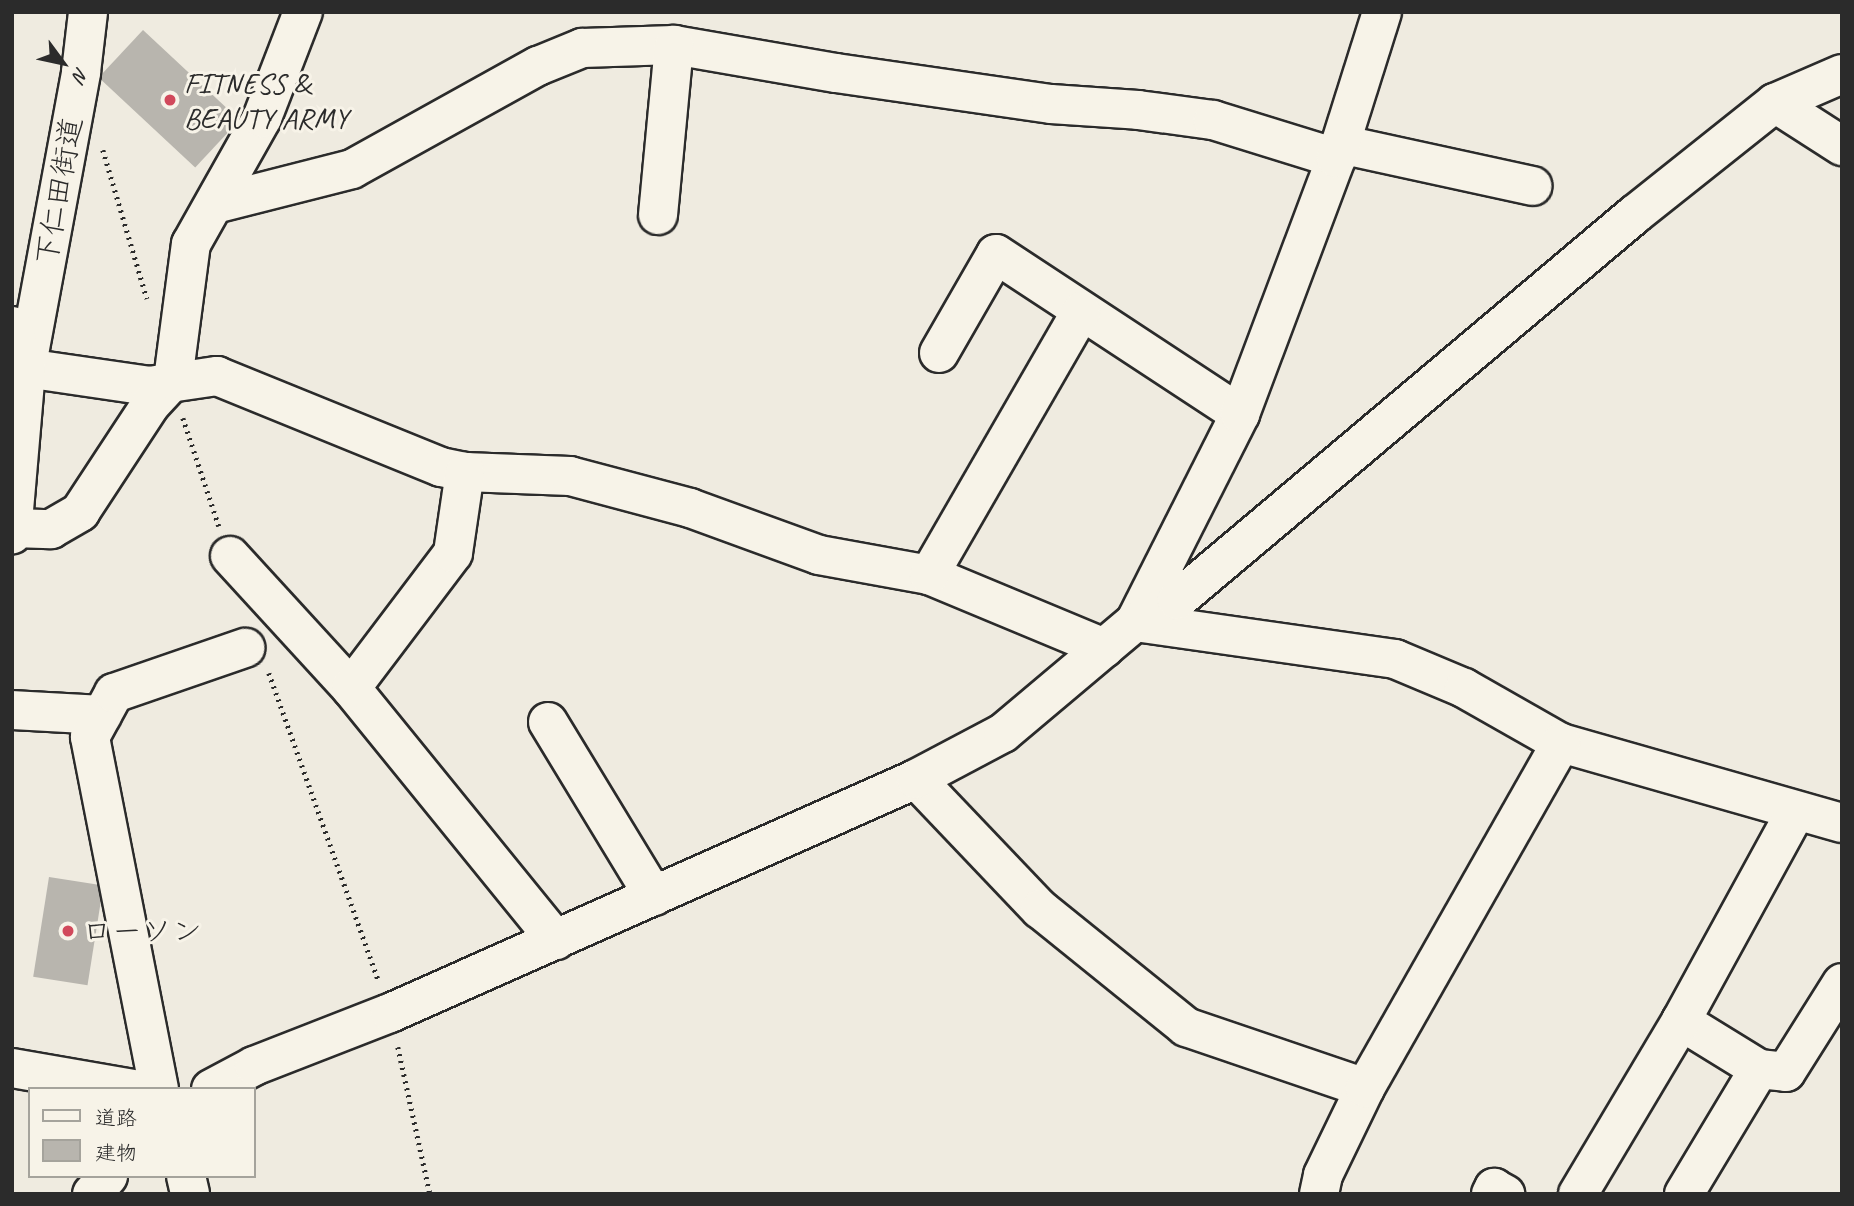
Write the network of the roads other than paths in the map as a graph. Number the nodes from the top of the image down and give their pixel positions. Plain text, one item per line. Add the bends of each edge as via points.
1 (88, 12) edge
2 (303, 12) edge
3 (1382, 12) edge
4 (674, 45) junction
5 (1842, 74) edge
6 (1775, 103) junction
7 (1842, 146) edge
8 (1338, 151) junction
9 (1532, 186) dead end
10 (215, 204) junction
11 (658, 215) dead end
12 (1081, 313) junction
13 (12, 326) edge
14 (939, 353) dead end
15 (19, 368) edge
16 (173, 380) junction
17 (1240, 414) junction
18 (466, 472) junction
19 (13, 528) edge
20 (12, 534) edge
21 (230, 556) road end
22 (929, 575) junction
23 (1135, 622) junction
24 (1104, 648) junction
25 (256, 657) road end
26 (351, 688) junction
27 (12, 710) edge
28 (102, 715) junction
29 (548, 722) dead end
30 (1561, 743) junction
31 (916, 779) junction
32 (1796, 811) junction
33 (1842, 823) edge
34 (654, 896) junction
35 (556, 940) junction
36 (1842, 984) edge
37 (1681, 1021) junction
38 (12, 1068) edge
39 (1759, 1069) junction
40 (121, 1087) edge
41 (159, 1087) edge
42 (215, 1087) edge
43 (1365, 1088) junction
44 (106, 1178) edge
45 (92, 1194) edge
46 (1319, 1194) edge
47 (1491, 1194) edge
48 (1505, 1194) edge
49 (1578, 1194) edge
50 (1684, 1194) edge

1 - 15 street, 下仁田街道 via 81,72
2 - 10 street via 262,118
3 - 8 street
4 - 8 street via 836,74 1051,104 1213,120
4 - 10 street via 582,48 538,66 352,169
4 - 11 street
5 - 6 street
6 - 7 street
6 - 23 street via 1634,215 1177,600
8 - 9 street
8 - 17 street
10 - 16 street via 191,244
12 - 14 street via 996,254
12 - 17 street
12 - 22 street
13 - 15 street
15 - 16 street via 149,386
15 - 19 street, 下仁田街道
16 - 18 street via 217,376 441,467
16 - 19 street via 151,404 80,512 51,529
17 - 23 street
18 - 22 street via 570,476 690,508 819,555
18 - 26 street via 453,553
19 - 20 street, 下仁田街道
21 - 26 street
22 - 24 street
23 - 24 street
23 - 30 street via 1395,660 1464,688
24 - 31 street via 1003,733
25 - 28 street via 114,693
26 - 35 street
27 - 28 street
28 - 41 street via 90,737
29 - 34 street
30 - 32 street
30 - 43 street
31 - 34 street
31 - 43 street via 1040,909 1186,1027
32 - 33 street
32 - 37 street
34 - 35 street
35 - 42 street via 254,1066
36 - 39 street via 1786,1072
37 - 39 street
37 - 49 street
38 - 40 street
39 - 50 street
43 - 46 street
44 - 45 street
47 - 48 street via 1494,1188

